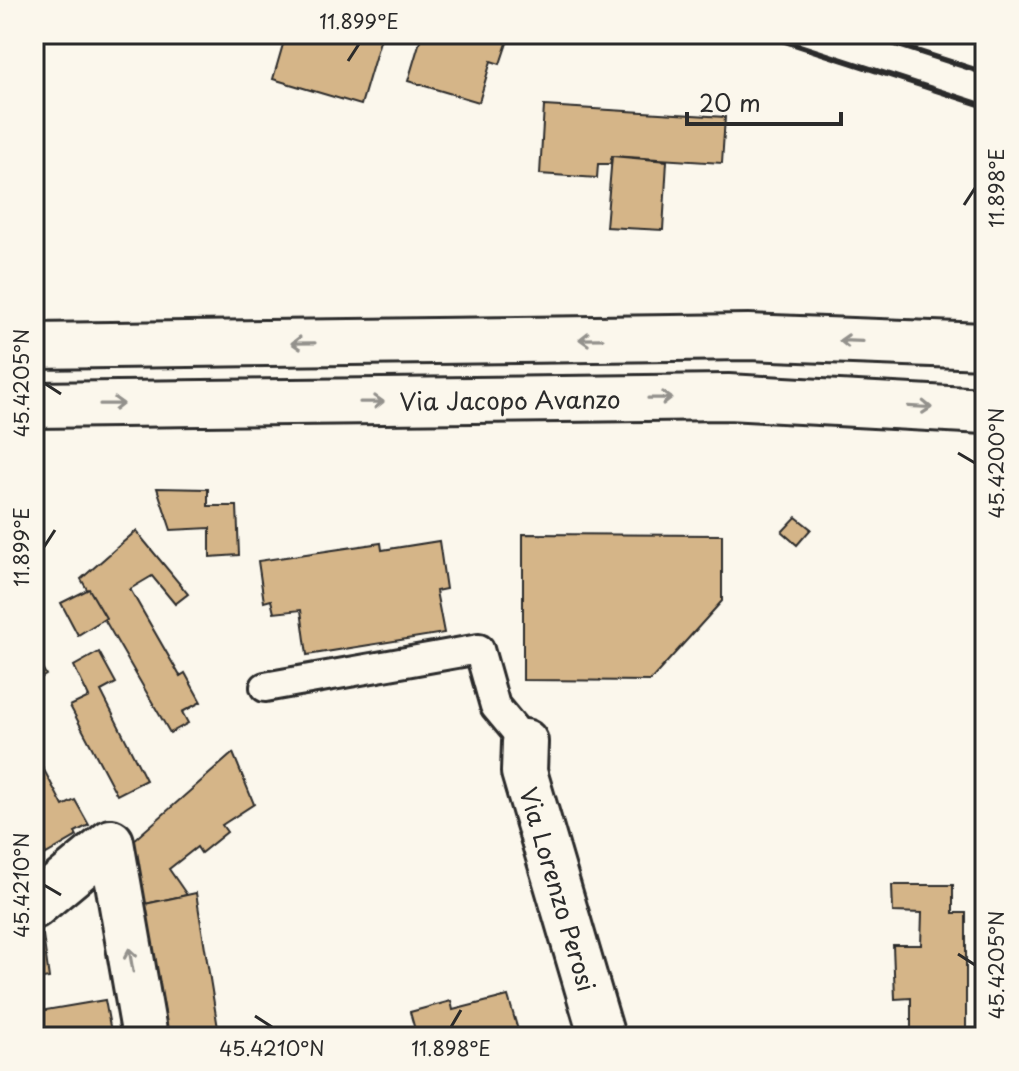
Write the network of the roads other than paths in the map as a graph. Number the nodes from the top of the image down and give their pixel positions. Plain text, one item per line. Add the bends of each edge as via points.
1 (34, 346) edge
2 (985, 346) edge
3 (34, 405) edge
4 (985, 411) edge
5 (265, 687) dead end
6 (525, 742) joint
7 (34, 906) edge
8 (145, 1037) edge
9 (602, 1037) edge

2 -> 1 main road via 748,337
3 -> 4 main road, Via Jacopo Avanzo via 728,397
5 - 6 lane via 479,649 495,706
6 - 9 main road, Via Lorenzo Perosi via 524,772
8 -> 7 main road via 111,842

